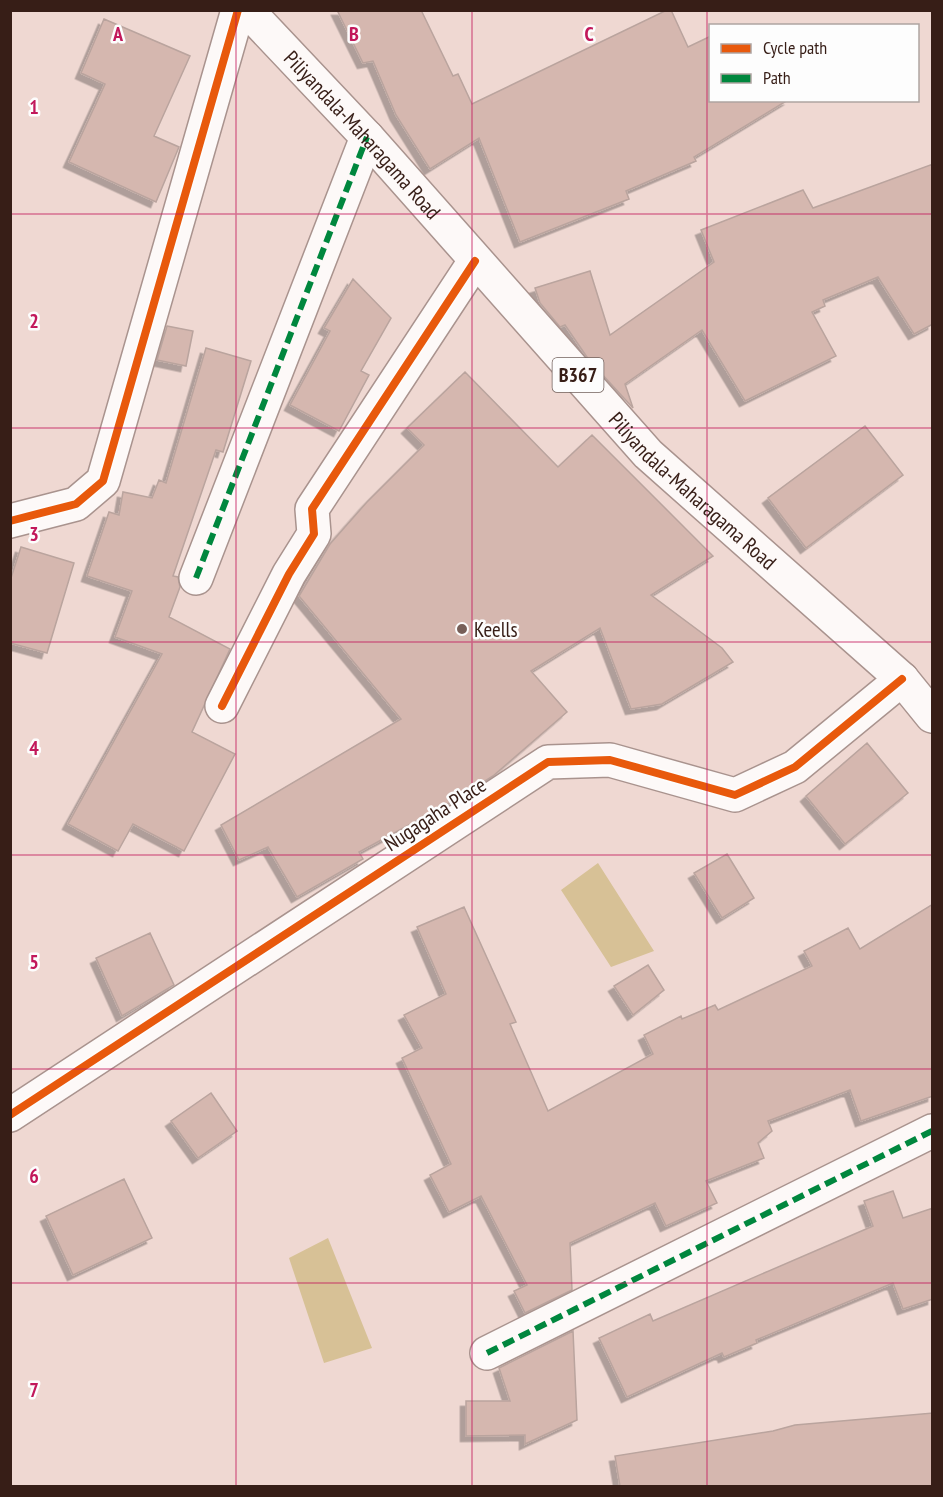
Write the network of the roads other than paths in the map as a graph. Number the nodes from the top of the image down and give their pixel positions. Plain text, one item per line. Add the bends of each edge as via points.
1 (238, 10) edge
2 (247, 10) edge
3 (367, 137) junction
4 (475, 261) junction
5 (10, 522) edge
6 (196, 578) dead end
7 (902, 679) junction
8 (222, 706) dead end
9 (933, 716) edge
10 (10, 1115) edge
11 (933, 1131) edge
12 (487, 1353) dead end

1 - 5 street via 103,481 76,504
2 - 3 street, Piliyandala-Maharagama Road / B367
3 - 4 street, Piliyandala-Maharagama Road / B367
3 - 6 street
4 - 7 street, Piliyandala-Maharagama Road / B367 via 648,454
4 - 8 street via 312,509 314,534 289,574
7 - 9 street, Piliyandala-Maharagama Road / B367
7 - 10 street, Nugagaha Place via 795,767 735,795 610,760 548,762
11 - 12 street

